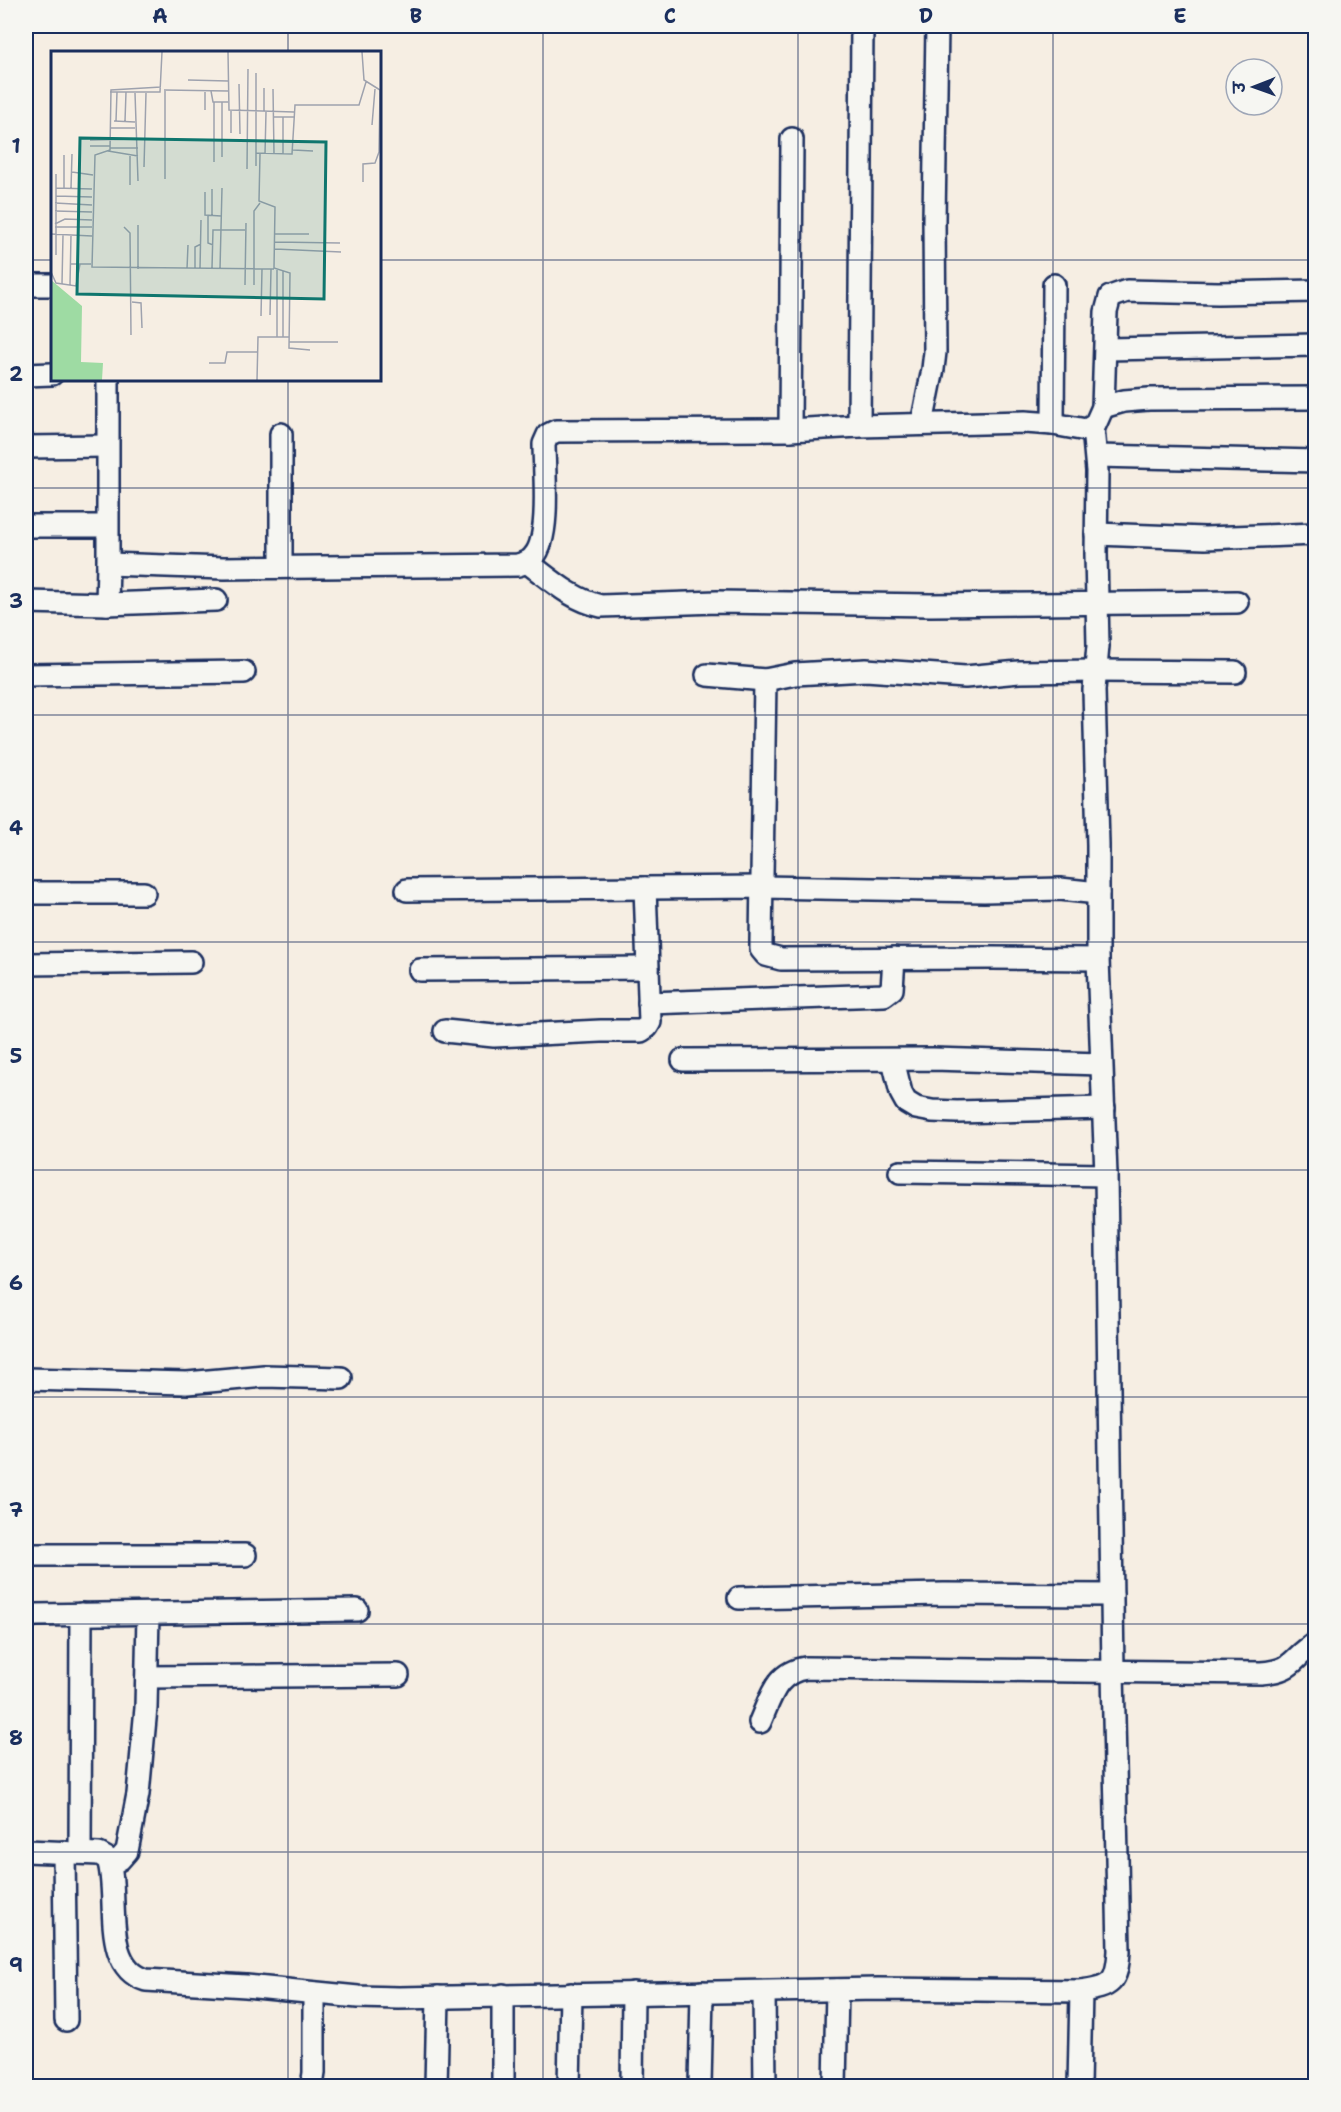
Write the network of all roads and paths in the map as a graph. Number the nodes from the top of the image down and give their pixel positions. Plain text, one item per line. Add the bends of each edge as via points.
1 (862, 26) edge
2 (937, 26) edge
3 (792, 139) dead end
4 (26, 285) edge
5 (51, 285) edge
6 (1054, 285) dead end
7 (1316, 291) edge
8 (1316, 345) edge
9 (1106, 349) junction
10 (51, 374) edge
11 (26, 375) edge
12 (108, 381) edge
13 (1316, 398) edge
14 (1103, 407) junction
15 (922, 424) junction
16 (1053, 424) junction
17 (859, 426) junction
18 (1093, 428) junction
19 (790, 430) junction
20 (281, 434) dead end
21 (107, 446) junction
22 (26, 447) edge
23 (1096, 456) junction
24 (1316, 461) edge
25 (26, 526) edge
26 (107, 526) junction
27 (1096, 534) junction
28 (1316, 534) edge
29 (527, 562) junction
30 (108, 564) junction
31 (281, 567) junction
32 (216, 600) dead end
33 (26, 602) edge
34 (1238, 602) dead end
35 (1097, 603) junction
36 (107, 604) junction
37 (1096, 671) junction
38 (244, 672) dead end
39 (1235, 672) dead end
40 (26, 675) edge
41 (707, 675) dead end
42 (765, 680) junction
43 (762, 887) junction
44 (645, 888) junction
45 (406, 891) dead end
46 (26, 893) edge
47 (144, 893) dead end
48 (1098, 893) junction
49 (894, 958) junction
50 (1098, 959) junction
51 (191, 962) dead end
52 (26, 964) edge
53 (648, 968) junction
54 (420, 970) dead end
55 (649, 1003) junction
56 (445, 1031) dead end
57 (683, 1060) dead end
58 (893, 1060) junction
59 (1101, 1064) junction
60 (1104, 1108) junction
61 (900, 1172) dead end
62 (1106, 1175) junction
63 (26, 1378) edge
64 (341, 1378) dead end
65 (26, 1555) edge
66 (245, 1555) dead end
67 (1112, 1595) junction
68 (740, 1598) dead end
69 (357, 1610) dead end
70 (81, 1614) junction
71 (148, 1614) junction
72 (26, 1617) edge
73 (1316, 1643) edge
74 (1113, 1671) junction
75 (398, 1675) dead end
76 (147, 1677) junction
77 (760, 1722) dead end
78 (26, 1851) edge
79 (72, 1852) junction
80 (110, 1865) junction
81 (837, 1990) junction
82 (1081, 1991) junction
83 (702, 1992) junction
84 (764, 1992) junction
85 (633, 1993) junction
86 (314, 1994) junction
87 (571, 1994) junction
88 (503, 1995) junction
89 (438, 1997) junction
90 (66, 2020) dead end
91 (312, 2086) edge
92 (436, 2086) edge
93 (503, 2086) edge
94 (569, 2086) edge
95 (632, 2086) edge
96 (700, 2086) edge
97 (765, 2086) edge
98 (835, 2086) edge
99 (1079, 2086) edge

1 - 17 street
2 - 15 street via 935,352
3 - 19 street
4 - 5 street
6 - 16 street
7 - 9 street via 1117,293 1107,303
8 - 9 street
9 - 14 street
10 - 11 street
12 - 21 street
13 - 14 street via 1149,399
14 - 18 street
15 - 16 street
15 - 17 street
16 - 18 street
17 - 19 street
18 - 23 street
19 - 29 street via 564,430 548,435 544,444 542,539 534,557
20 - 31 street
21 - 22 street
21 - 26 street
23 - 24 street
23 - 27 street
25 - 26 street
26 - 30 street
27 - 28 street via 1205,538
27 - 35 street
29 - 31 street via 504,566
29 - 35 street via 572,595 601,606 717,602
30 - 31 street
30 - 36 street
32 - 36 street
33 - 36 street
34 - 35 street
35 - 37 street
37 - 39 street
37 - 42 street via 965,677 866,670 795,674
37 - 48 street
38 - 40 street
41 - 42 street
42 - 43 street
43 - 44 street
43 - 48 street via 1060,889
43 - 49 street via 761,949 766,955 794,960
44 - 45 street
44 - 53 street
46 - 47 street
48 - 50 street
49 - 50 street
49 - 55 street via 892,989 884,995
50 - 59 street
51 - 52 street
53 - 54 street
53 - 55 street
55 - 56 street via 650,1022 641,1031 494,1036
57 - 58 street
58 - 59 street
58 - 60 street via 901,1093 916,1108 957,1112
59 - 60 street
60 - 62 street
61 - 62 street
62 - 67 street
63 - 64 street via 187,1383 264,1376
65 - 66 street
67 - 68 street
67 - 74 street
69 - 71 street
70 - 71 street
70 - 72 street
70 - 79 street
71 - 76 street
73 - 74 street via 1286,1669 1275,1672
74 - 77 street via 796,1669 780,1680
74 - 82 street via 1118,1971 1108,1984
75 - 76 street
76 - 80 street via 131,1837 127,1851
78 - 79 street
79 - 80 street via 105,1856
79 - 90 street
80 - 86 street via 116,1940 126,1968 135,1977
81 - 82 street
81 - 84 street
81 - 98 street
82 - 99 street
83 - 84 street
83 - 85 street
83 - 96 street
84 - 97 street
85 - 87 street
85 - 95 street
86 - 89 street
86 - 91 street
87 - 88 street
87 - 94 street
88 - 89 street
88 - 93 street
89 - 92 street

